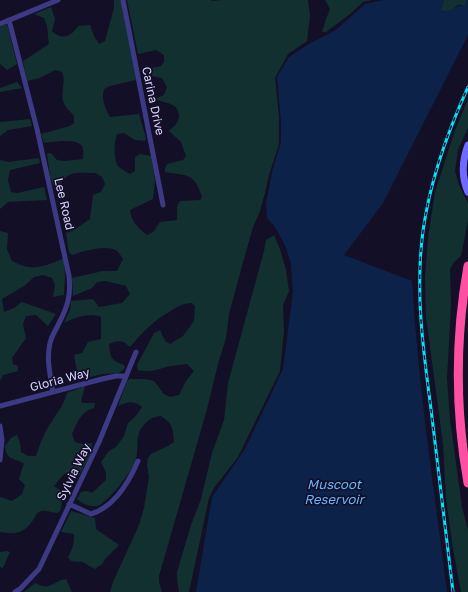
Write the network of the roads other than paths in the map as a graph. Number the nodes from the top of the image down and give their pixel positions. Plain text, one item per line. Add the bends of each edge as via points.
1 (58, 0) edge
2 (123, 0) edge
3 (9, 20) junction
4 (0, 24) edge
5 (468, 145) edge
6 (468, 192) edge
7 (163, 206) dead end
8 (468, 266) edge
9 (136, 352) dead end
10 (126, 376) junction
11 (53, 392) junction
12 (0, 406) edge
13 (0, 426) edge
14 (0, 460) edge
15 (138, 461) dead end
16 (468, 483) edge
17 (69, 504) junction
18 (16, 592) edge

1 - 3 street
2 - 7 street, Carina Drive
3 - 4 street
3 - 11 street, Lee Road via 37,129 69,276 68,305 50,344
5 - 6 main road via 463,172
8 - 16 highway via 458,360 461,439
9 - 10 street, Sylvia Way
10 - 11 street, Gloria Way via 102,379
10 - 17 street, Sylvia Way via 99,442
11 - 12 street, Gloria Way
13 - 14 street
15 - 17 street via 128,482 99,512 91,514
17 - 18 street, Sylvia Way via 39,569

